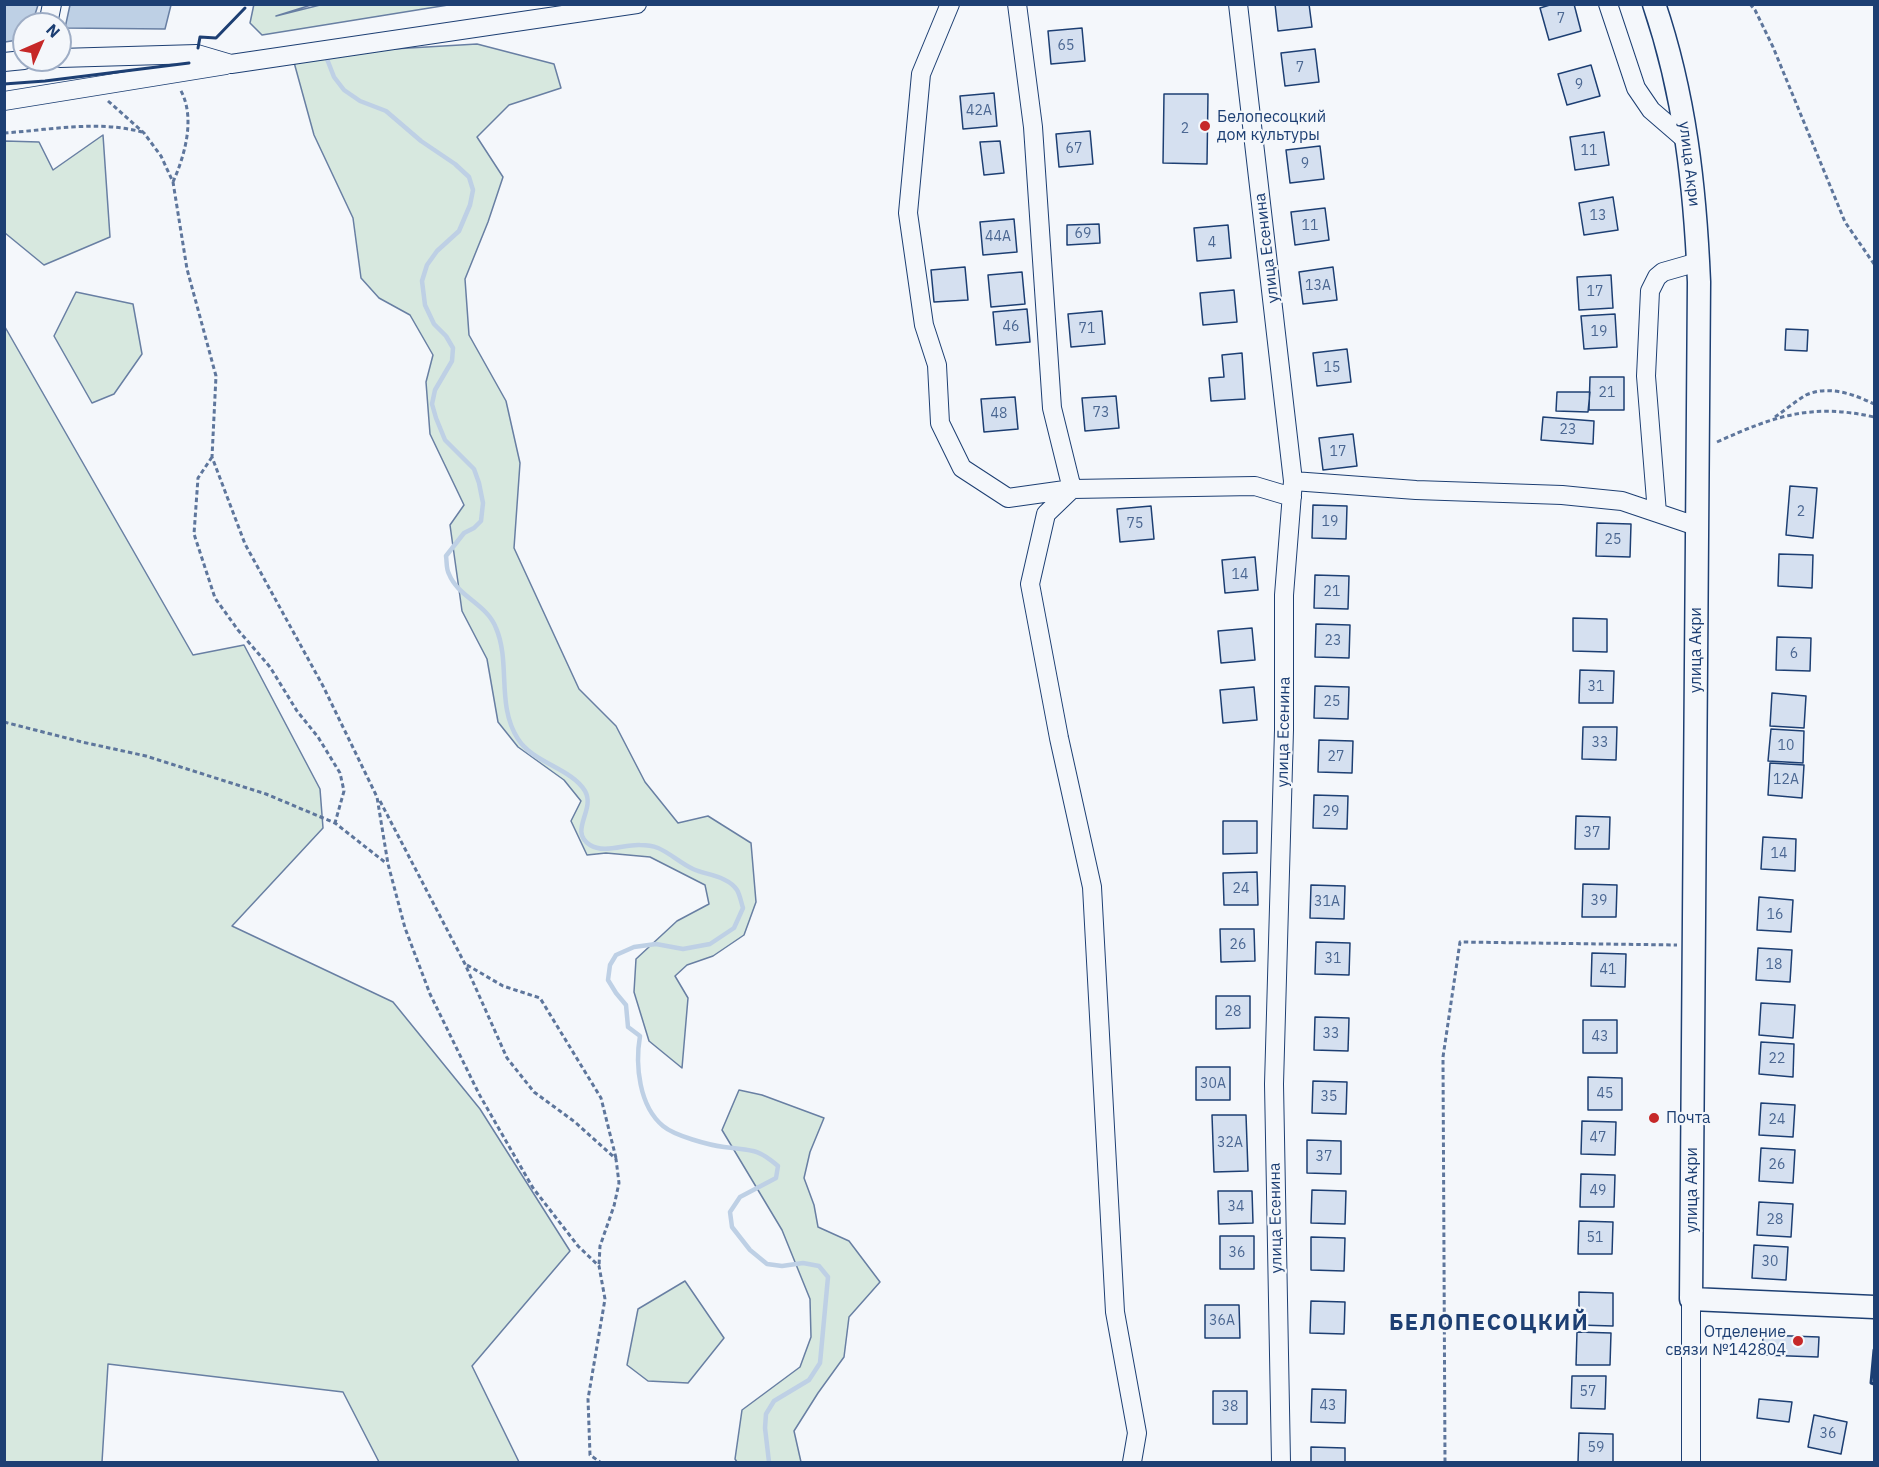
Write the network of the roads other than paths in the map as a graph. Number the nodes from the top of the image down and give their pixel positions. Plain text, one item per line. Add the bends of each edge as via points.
1 (637, 4) edge
2 (950, 4) edge
3 (1017, 4) edge
4 (1238, 4) edge
5 (1608, 4) edge
6 (1654, 4) edge
7 (72, 58) edge
8 (231, 64) junction
9 (4, 101) edge
10 (1688, 142) junction
11 (1698, 261) junction
12 (1072, 489) junction
13 (1292, 489) junction
14 (1657, 513) junction
15 (1696, 526) junction
16 (1691, 1299) junction
17 (1875, 1307) edge
18 (1132, 1462) edge
19 (1281, 1462) edge
20 (1691, 1462) edge

1 - 8 street
2 - 12 street via 921,74 908,213 924,325 937,366 940,423 962,468 1008,498
3 - 12 street via 1033,127 1052,408
4 - 13 street, улица Есенина
5 - 10 street via 1642,100
6 - 10 main road, улица Акри
7 - 8 street via 197,54
8 - 9 street
10 - 11 main road, улица Акри
11 - 14 street via 1663,272 1650,291 1646,376
11 - 15 main road, улица Акри
12 - 13 street
12 - 18 street via 1046,514 1030,584 1092,887 1115,1312 1137,1433
13 - 14 street via 1562,495 1622,501
13 - 19 street, улица Есенина via 1284,596 1274,1084
14 - 15 street
15 - 16 main road, улица Акри
16 - 17 main road
16 - 20 street

